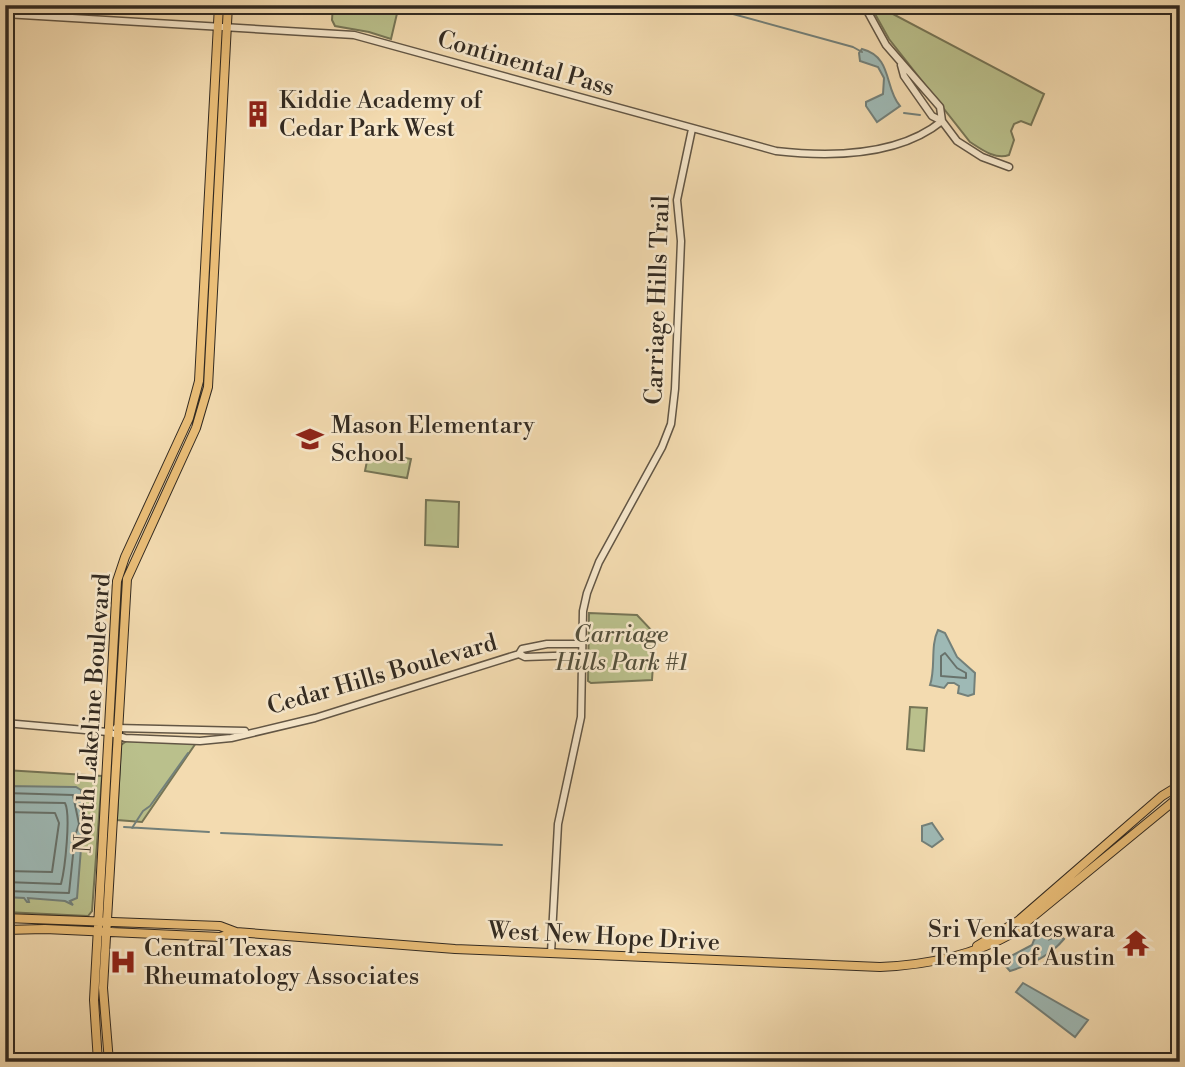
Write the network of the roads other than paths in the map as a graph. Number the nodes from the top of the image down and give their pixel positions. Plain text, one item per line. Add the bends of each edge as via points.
1 (219, 5) edge
2 (228, 5) edge
3 (864, 5) edge
4 (5, 15) edge
5 (223, 26) junction
6 (901, 65) junction
7 (942, 121) junction
8 (692, 129) junction
9 (1009, 167) dead end
10 (582, 644) junction
11 (519, 654) junction
12 (582, 655) junction
13 (5, 723) edge
14 (118, 731) junction
15 (108, 732) junction
16 (1180, 785) edge
17 (1180, 796) edge
18 (5, 918) edge
19 (97, 920) junction
20 (108, 920) junction
21 (5, 930) edge
22 (97, 931) junction
23 (107, 931) junction
24 (236, 932) junction
25 (968, 951) junction
26 (551, 953) junction
27 (98, 1062) edge
28 (109, 1062) edge

1 - 5 main road, North Lakeline Boulevard
2 - 5 main road, North Lakeline Boulevard
3 - 6 street
4 - 5 street, Continental Pass
5 - 8 street, Continental Pass via 354,34
5 - 14 main road, North Lakeline Boulevard via 208,387 196,428 127,579
5 - 15 main road, North Lakeline Boulevard via 199,381 189,418 120,569
6 - 7 street via 923,104
6 - 7 street via 940,107
7 - 8 street, Continental Pass via 893,147 810,154 758,148
7 - 9 street via 968,149
8 - 10 street, Carriage Hills Trail via 677,200 681,241 671,424 591,580 583,611
10 - 11 street, Cedar Hills Boulevard via 538,645
10 - 12 street, Carriage Hills Trail
11 - 12 street, Cedar Hills Boulevard
11 - 14 street, Cedar Hills Boulevard via 315,718 231,738 125,738
12 - 26 street, Carriage Hills Trail via 581,717 558,824
13 - 15 street, Cedar Hills Boulevard
14 - 15 street, Cedar Hills Boulevard
14 - 20 main road, North Lakeline Boulevard
15 - 19 main road, North Lakeline Boulevard
16 - 25 main road, West New Hope Drive via 1018,921
17 - 25 main road, West New Hope Drive via 1031,920 993,944
18 - 19 main road, West New Hope Drive
19 - 20 main road, West New Hope Drive
19 - 22 main road, North Lakeline Boulevard
20 - 23 main road, North Lakeline Boulevard
20 - 24 main road, West New Hope Drive via 220,926
21 - 22 main road, West New Hope Drive
22 - 23 main road, West New Hope Drive
22 - 27 main road, North Lakeline Boulevard via 94,1000
23 - 24 main road, West New Hope Drive via 220,937
23 - 28 main road, North Lakeline Boulevard via 103,988
24 - 26 main road, West New Hope Drive
25 - 26 main road, West New Hope Drive via 929,964 880,967

